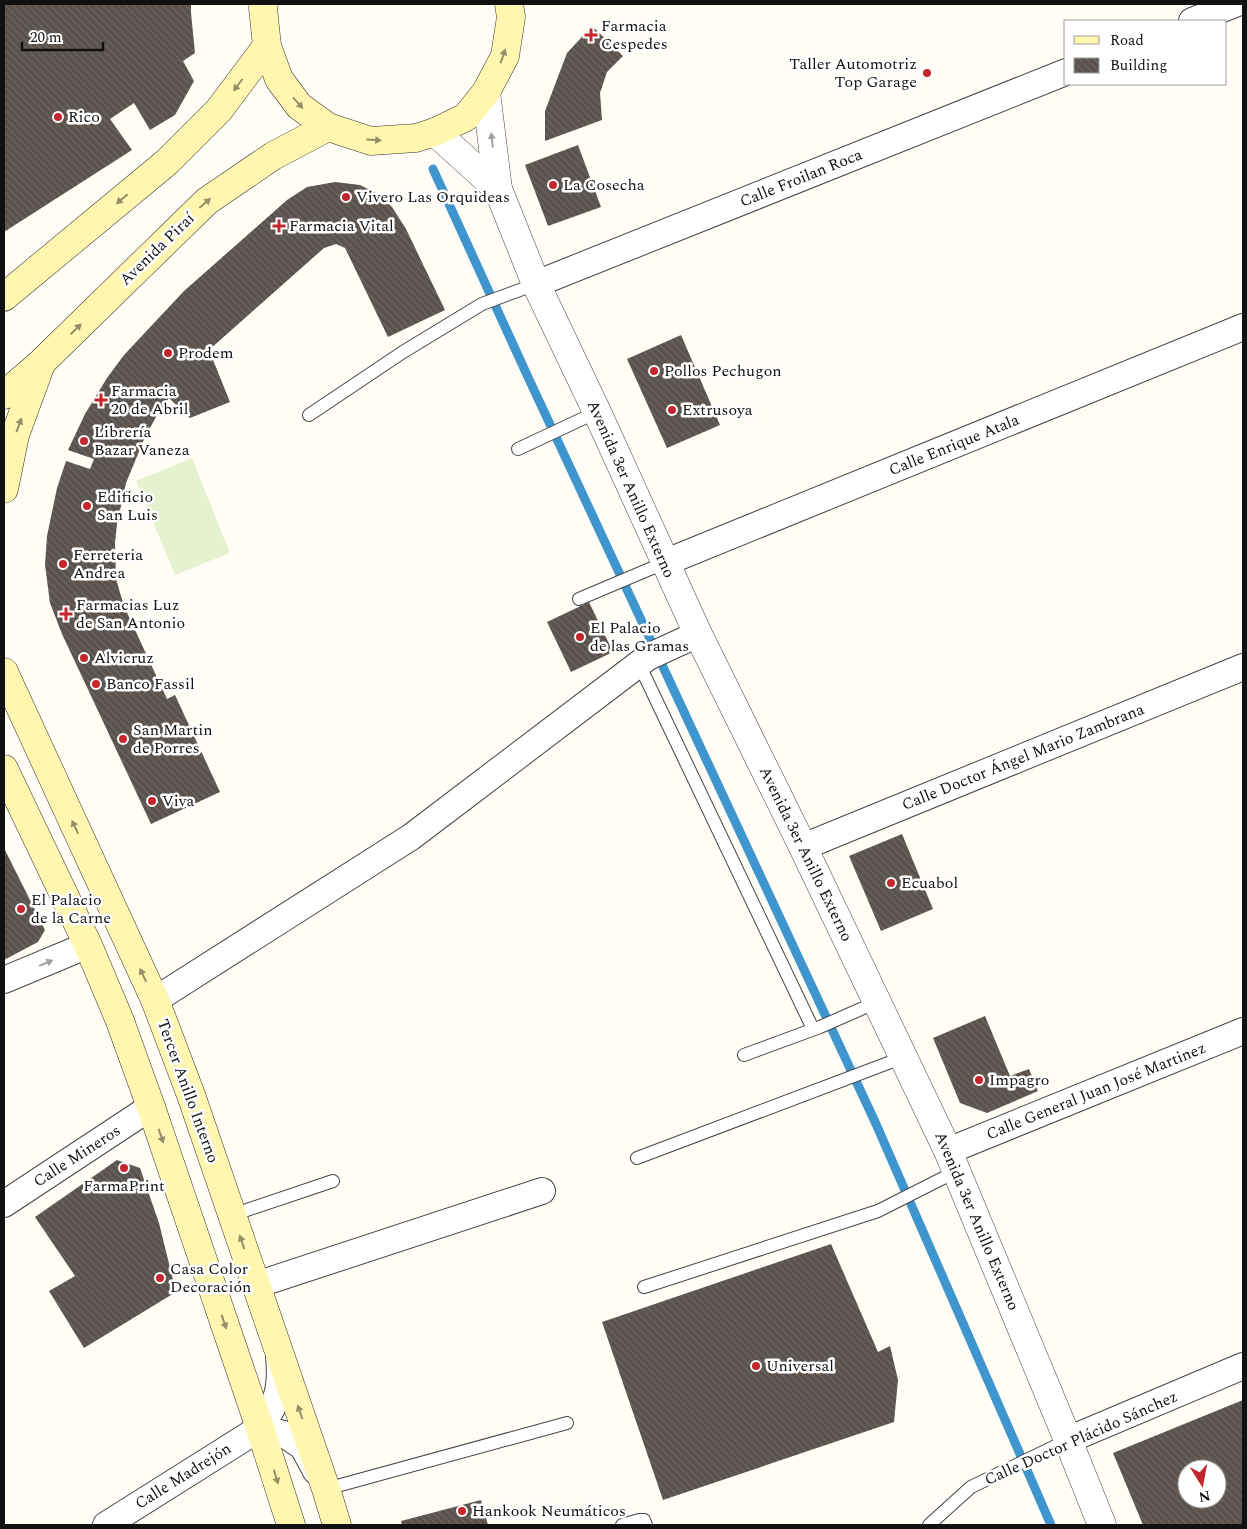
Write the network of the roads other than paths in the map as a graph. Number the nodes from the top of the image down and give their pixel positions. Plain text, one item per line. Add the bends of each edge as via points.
1 (264, 4) edge
2 (1236, 4) edge
3 (516, 8) edge
4 (1195, 20) edge
5 (267, 46) junction
6 (1064, 73) edge
7 (486, 92) junction
8 (328, 127) junction
9 (435, 132) junction
10 (498, 189) junction
11 (528, 287) junction
12 (7, 294) edge
13 (1243, 327) edge
14 (41, 363) junction
15 (4, 395) edge
16 (309, 415) dead end
17 (585, 417) junction
18 (518, 449) dead end
19 (4, 489) edge
20 (655, 567) junction
21 (579, 599) dead end
22 (690, 637) junction
23 (643, 661) junction
24 (1243, 667) edge
25 (4, 672) edge
26 (4, 769) edge
27 (803, 847) junction
28 (88, 945) junction
29 (4, 980) edge
30 (155, 1000) junction
31 (865, 1007) junction
32 (120, 1021) junction
33 (817, 1028) junction
34 (1243, 1031) edge
35 (744, 1055) dead end
36 (904, 1057) junction
37 (191, 1095) junction
38 (151, 1107) junction
39 (637, 1158) dead end
40 (952, 1161) junction
41 (333, 1181) dead end
42 (542, 1191) dead end
43 (4, 1204) edge
44 (232, 1215) junction
45 (256, 1285) junction
46 (644, 1287) dead end
47 (278, 1347) junction
48 (1243, 1366) edge
49 (567, 1423) dead end
50 (260, 1428) junction
51 (1068, 1440) junction
52 (326, 1489) junction
53 (106, 1525) edge
54 (291, 1525) edge
55 (337, 1525) edge
56 (622, 1525) edge
57 (646, 1525) edge
58 (929, 1525) edge
59 (1102, 1525) edge

1 - 5 main road
2 - 4 street
7 -> 3 main road via 505,56
5 -> 8 main road via 278,79 299,106
5 -> 12 main road via 219,110 168,162
6 - 11 street, Calle Froilan Roca
7 - 9 main road via 466,117
10 -> 7 street, Avenida 3er Anillo Externo
8 -> 9 main road via 371,141 416,138
14 -> 8 main road, Avenida Piraí via 207,201 273,156
9 - 10 street, Avenida 3er Anillo Externo
10 - 11 street, Avenida 3er Anillo Externo
11 - 16 lane via 482,304
11 - 17 street, Avenida 3er Anillo Externo
13 - 20 street, Calle Enrique Atala
14 - 15 main road, Avenida Piraí
19 -> 14 main road via 15,435
17 - 18 lane
17 - 20 street, Avenida 3er Anillo Externo
20 - 21 lane
20 - 22 street, Avenida 3er Anillo Externo
22 - 23 street
22 - 27 street, Avenida 3er Anillo Externo
23 - 30 street via 411,837
23 - 33 lane
24 - 27 street, Calle Doctor Ángel Mario Zambrana
30 -> 25 main road, Tercer Anillo Interno
26 - 28 main road
27 - 31 street, Avenida 3er Anillo Externo
29 -> 28 street
28 - 32 main road
30 - 37 main road, Tercer Anillo Interno
31 - 33 lane
31 - 36 street, Avenida 3er Anillo Externo
32 - 37 main road via 169,1101 177,1103
32 - 38 main road
33 - 35 lane
34 - 40 street, Calle General Juan José Martinez
36 - 39 lane
36 - 40 street, Avenida 3er Anillo Externo
37 - 44 main road, Tercer Anillo Interno
38 - 43 street, Calle Mineros
38 -> 50 main road
40 - 46 lane via 931,1183 878,1211
40 - 51 street, Avenida 3er Anillo Externo
41 - 44 lane
42 - 45 street
45 -> 44 main road, Tercer Anillo Interno
45 - 47 main road, Tercer Anillo Interno
47 - 50 street, Calle Madrejón via 279,1390 272,1411
52 -> 47 main road, Tercer Anillo Interno
48 - 51 street, Calle Doctor Plácido Sánchez
49 - 52 lane
50 - 52 street via 284,1434 303,1448
50 - 53 street, Calle Madrejón
50 -> 54 main road
51 - 58 lane, Calle Doctor Plácido Sánchez via 971,1487
51 - 59 street, Avenida 3er Anillo Externo
52 - 55 main road, Tercer Anillo Interno
56 - 57 lane via 644,1520

